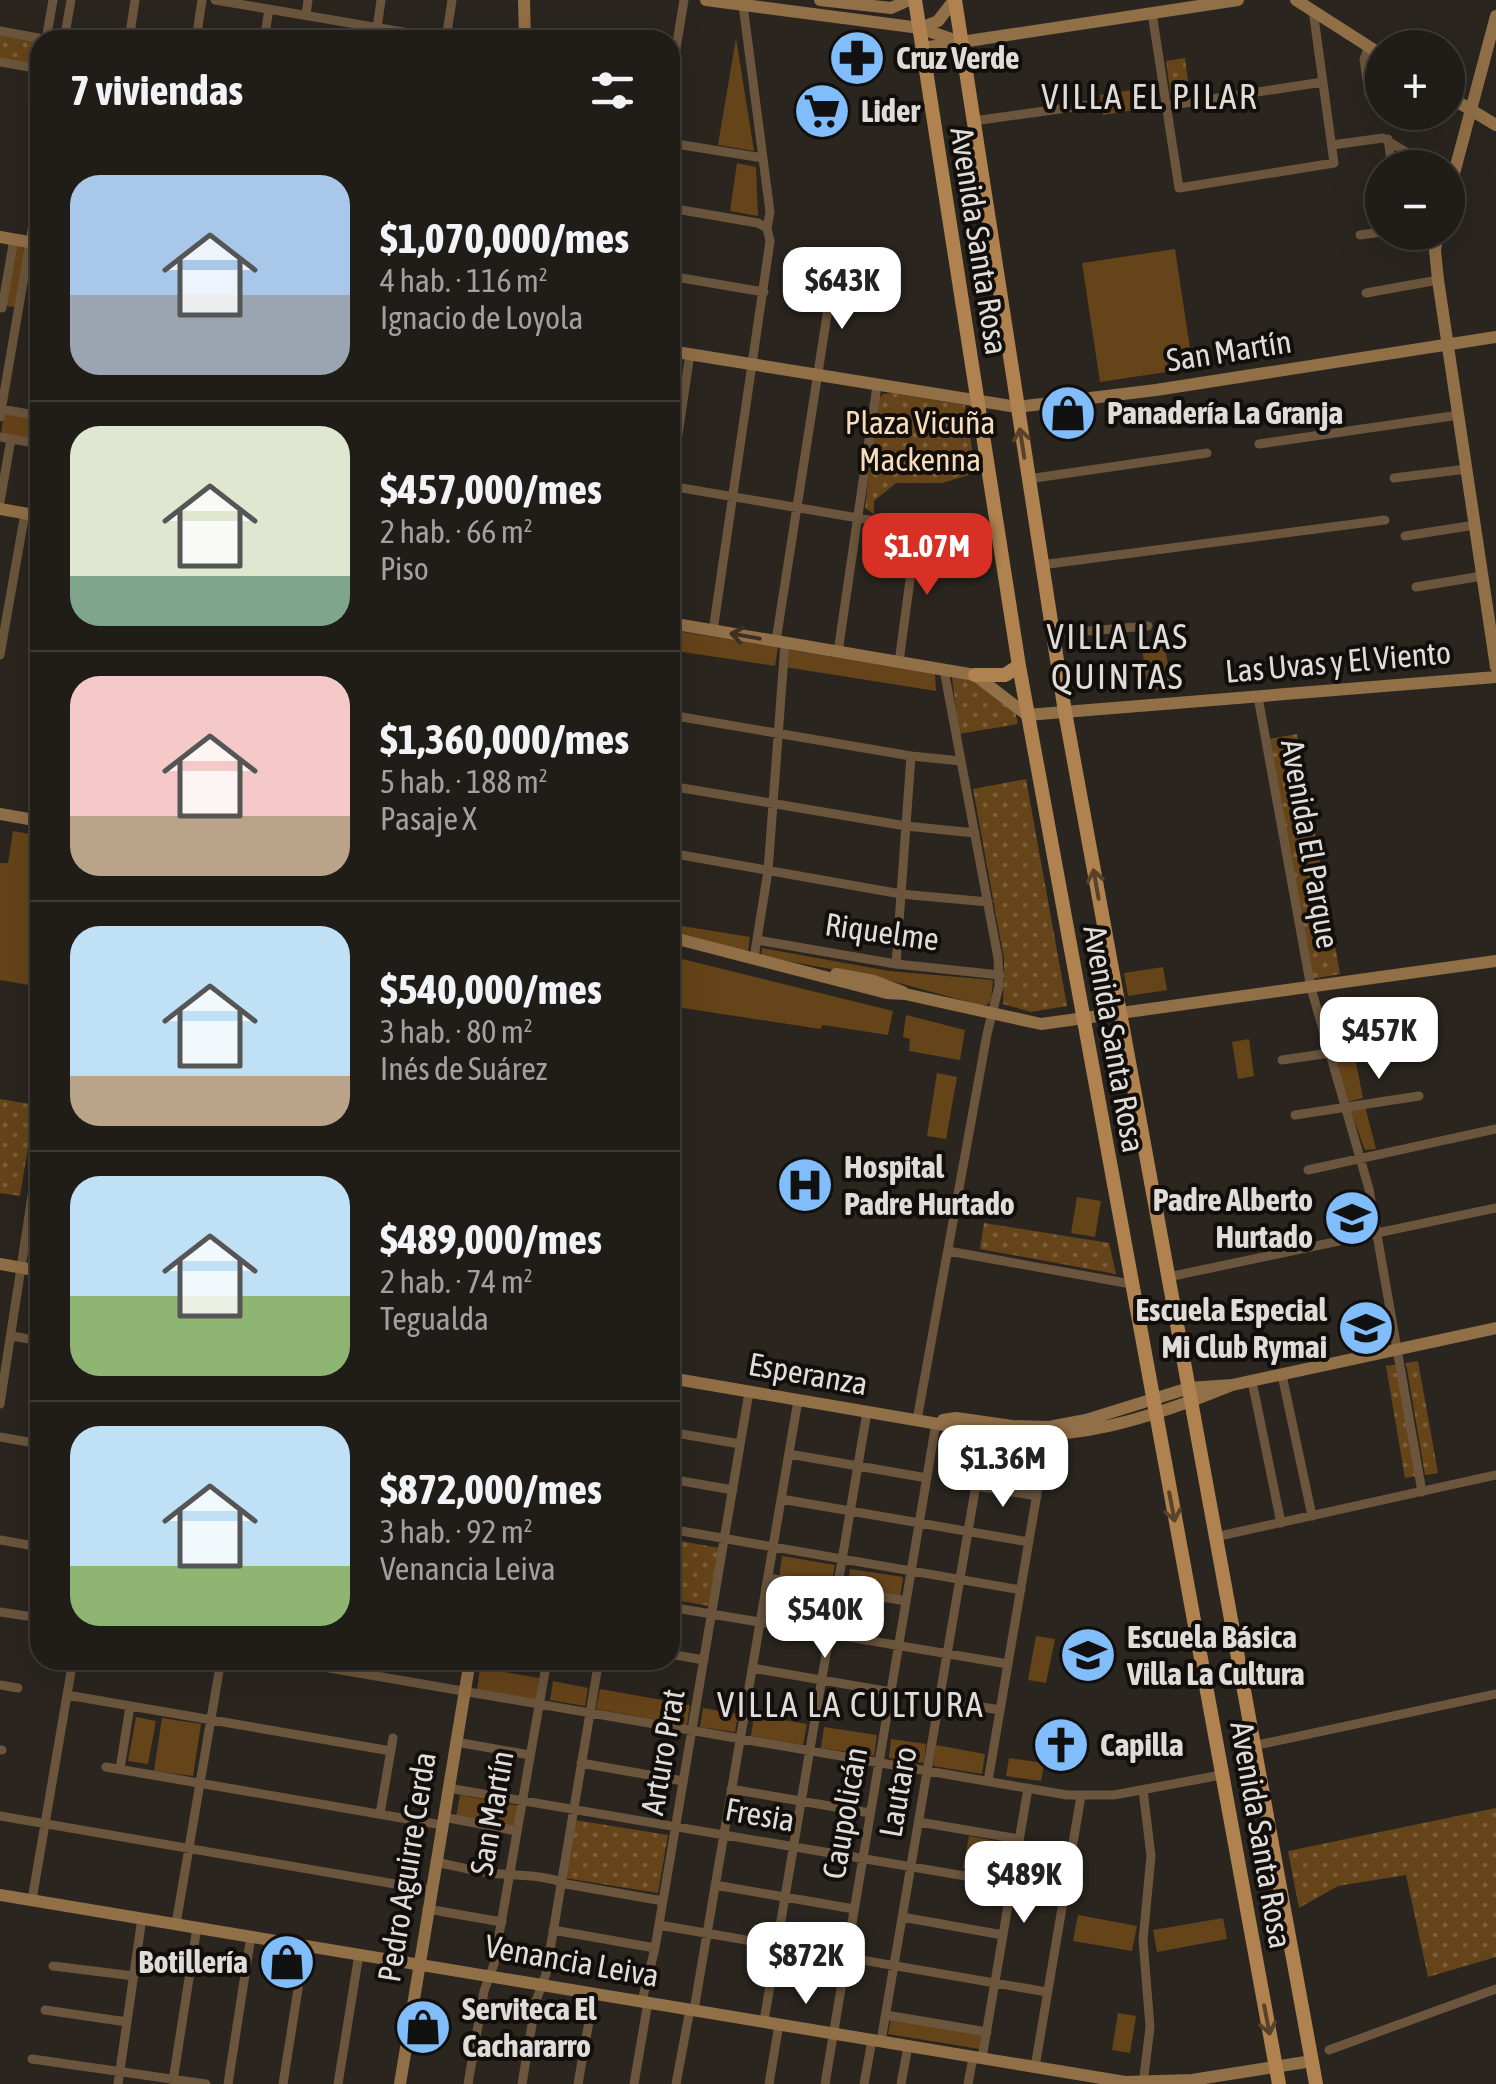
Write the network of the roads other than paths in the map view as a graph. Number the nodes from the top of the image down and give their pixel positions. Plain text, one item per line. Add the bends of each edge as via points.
1 (53, 0) edge
2 (71, 0) edge
3 (135, 0) edge
4 (202, 0) edge
5 (215, 0) edge
6 (308, 0) edge
7 (382, 0) edge
8 (452, 0) edge
9 (524, 0) edge
10 (684, 0) edge
11 (706, 0) edge
12 (820, 0) edge
13 (912, 0) edge
14 (954, 0) edge
15 (1238, 0) edge
16 (1296, 0) edge
17 (236, 2) edge
18 (776, 4) edge
19 (744, 5) junction
20 (269, 9) junction
21 (1313, 10) junction
22 (1152, 13) junction
23 (306, 16) junction
24 (1496, 16) edge
25 (377, 28) junction
26 (920, 28) junction
27 (48, 30) edge
28 (66, 30) edge
29 (130, 30) edge
30 (198, 30) edge
31 (266, 30) edge
32 (389, 30) edge
33 (449, 30) edge
34 (525, 30) edge
35 (679, 30) edge
36 (0, 31) edge
37 (30, 37) edge
38 (962, 42) junction
39 (1365, 43) edge
40 (922, 48) junction
41 (0, 62) edge
42 (30, 67) edge
43 (1323, 82) junction
44 (1094, 104) dead end
45 (1166, 106) junction
46 (1465, 107) edge
47 (1471, 111) junction
48 (974, 121) junction
49 (1496, 126) edge
50 (1388, 140) junction
51 (680, 145) edge
52 (1332, 145) junction
53 (1389, 150) edge
54 (1404, 150) edge
55 (1459, 150) edge
56 (763, 158) junction
57 (680, 210) edge
58 (767, 228) junction
59 (1365, 234) edge
60 (1360, 235) dead end
61 (7, 238) edge
62 (1436, 250) edge
63 (30, 263) edge
64 (680, 278) edge
65 (1438, 280) junction
66 (832, 283) dead end
67 (764, 292) junction
68 (1366, 293) dead end
69 (1, 308) edge
70 (18, 311) junction
71 (1496, 338) edge
72 (0, 339) edge
73 (13, 341) junction
74 (1448, 346) junction
75 (680, 352) edge
76 (690, 354) junction
77 (752, 364) junction
78 (816, 375) junction
79 (877, 386) junction
80 (976, 402) junction
81 (1017, 407) junction
82 (1, 409) edge
83 (30, 414) edge
84 (1459, 415) junction
85 (0, 417) edge
86 (680, 420) edge
87 (5, 438) edge
88 (30, 442) edge
89 (1258, 444) dead end
90 (1207, 453) dead end
91 (1466, 468) junction
92 (1394, 478) dead end
93 (1028, 479) junction
94 (680, 488) edge
95 (732, 496) junction
96 (0, 506) edge
97 (796, 507) junction
98 (25, 513) junction
99 (30, 514) edge
100 (857, 518) junction
101 (1385, 520) dead end
102 (1475, 525) junction
103 (1405, 536) dead end
104 (1041, 565) junction
105 (1482, 576) junction
106 (1416, 587) dead end
107 (680, 625) edge
108 (1148, 626) dead end
109 (713, 630) junction
110 (1052, 634) junction
111 (781, 642) junction
112 (838, 652) junction
113 (0, 654) edge
114 (899, 662) junction
115 (1019, 666) junction
116 (1496, 668) edge
117 (944, 670) junction
118 (975, 675) junction
119 (1496, 677) edge
120 (1258, 697) junction
121 (1065, 712) junction
122 (1028, 715) junction
123 (680, 716) edge
124 (779, 733) junction
125 (911, 756) junction
126 (961, 761) junction
127 (680, 788) edge
128 (774, 804) junction
129 (0, 814) edge
130 (30, 819) edge
131 (906, 826) junction
132 (975, 833) junction
133 (680, 856) edge
134 (768, 871) junction
135 (902, 894) junction
136 (988, 902) junction
137 (680, 940) edge
138 (757, 940) junction
139 (754, 958) junction
140 (1496, 962) edge
141 (896, 964) junction
142 (1000, 975) junction
143 (1311, 988) junction
144 (993, 1014) junction
145 (1120, 1015) junction
146 (1082, 1018) junction
147 (1399, 1043) dead end
148 (1328, 1054) junction
149 (1282, 1060) dead end
150 (1419, 1096) dead end
151 (1344, 1106) junction
152 (1294, 1115) dead end
153 (1496, 1129) edge
154 (1360, 1157) junction
155 (1308, 1170) dead end
156 (1496, 1208) edge
157 (30, 1213) edge
158 (1377, 1233) junction
159 (948, 1251) junction
160 (0, 1264) edge
161 (22, 1268) junction
162 (30, 1269) edge
163 (1168, 1277) junction
164 (1130, 1284) junction
165 (1496, 1328) edge
166 (12, 1336) junction
167 (30, 1339) edge
168 (1398, 1348) junction
169 (1282, 1374) junction
170 (680, 1380) edge
171 (1252, 1381) junction
172 (749, 1392) junction
173 (1190, 1395) junction
174 (798, 1400) junction
175 (0, 1404) edge
176 (1153, 1406) junction
177 (868, 1412) junction
178 (917, 1420) junction
179 (936, 1423) junction
180 (985, 1432) junction
181 (1048, 1432) junction
182 (680, 1434) edge
183 (0, 1437) edge
184 (30, 1442) edge
185 (740, 1444) junction
186 (789, 1454) junction
187 (858, 1466) junction
188 (1496, 1475) edge
189 (927, 1478) junction
190 (680, 1481) edge
191 (976, 1486) junction
192 (732, 1490) junction
193 (1422, 1492) junction
194 (1037, 1496) junction
195 (781, 1499) junction
196 (850, 1511) junction
197 (1312, 1516) junction
198 (919, 1523) junction
199 (1282, 1523) junction
200 (968, 1531) junction
201 (680, 1532) edge
202 (1215, 1536) junction
203 (724, 1539) junction
204 (0, 1540) edge
205 (1029, 1542) junction
206 (30, 1545) edge
207 (773, 1547) junction
208 (842, 1559) junction
209 (911, 1571) junction
210 (768, 1578) junction
211 (960, 1579) junction
212 (837, 1590) junction
213 (1021, 1590) junction
214 (906, 1600) junction
215 (680, 1609) edge
216 (0, 1612) edge
217 (712, 1614) junction
218 (30, 1616) edge
219 (760, 1622) junction
220 (830, 1634) junction
221 (898, 1646) junction
222 (947, 1654) junction
223 (680, 1656) edge
224 (704, 1660) junction
225 (1008, 1664) junction
226 (752, 1668) junction
227 (70, 1670) edge
228 (219, 1670) edge
229 (341, 1670) edge
230 (468, 1670) edge
231 (544, 1670) edge
232 (597, 1670) edge
233 (822, 1680) junction
234 (1, 1685) edge
235 (18, 1688) dead end
236 (464, 1691) junction
237 (890, 1692) junction
238 (1496, 1694) edge
239 (66, 1695) junction
240 (0, 1699) edge
241 (940, 1700) junction
242 (539, 1704) junction
243 (130, 1706) junction
244 (1000, 1710) junction
245 (590, 1713) junction
246 (210, 1720) junction
247 (692, 1730) junction
248 (393, 1738) dead end
249 (740, 1738) junction
250 (456, 1742) junction
251 (1254, 1746) junction
252 (810, 1750) junction
253 (391, 1751) junction
254 (530, 1755) junction
255 (878, 1762) junction
256 (581, 1764) junction
257 (106, 1767) dead end
258 (120, 1769) junction
259 (928, 1771) junction
260 (1221, 1775) junction
261 (683, 1781) junction
262 (988, 1781) junction
263 (200, 1783) junction
264 (448, 1788) junction
265 (1028, 1788) junction
266 (732, 1789) junction
267 (1142, 1790) junction
268 (1081, 1796) junction
269 (522, 1800) junction
270 (801, 1801) junction
271 (573, 1809) junction
272 (870, 1812) junction
273 (380, 1814) junction
274 (0, 1816) edge
275 (442, 1821) junction
276 (918, 1822) junction
277 (45, 1823) junction
278 (676, 1826) junction
279 (517, 1831) junction
280 (724, 1834) junction
281 (1020, 1839) junction
282 (794, 1846) junction
283 (188, 1848) junction
284 (862, 1858) junction
285 (435, 1862) junction
286 (911, 1866) junction
287 (510, 1874) junction
288 (561, 1882) junction
289 (1012, 1884) junction
290 (715, 1885) junction
291 (430, 1890) junction
292 (1064, 1892) junction
293 (0, 1895) edge
294 (785, 1898) junction
295 (32, 1900) junction
296 (663, 1902) junction
297 (427, 1909) junction
298 (854, 1910) junction
299 (902, 1917) junction
300 (142, 1918) junction
301 (502, 1922) junction
302 (176, 1924) junction
303 (659, 1926) junction
304 (196, 1927) junction
305 (553, 1930) junction
306 (707, 1934) junction
307 (1003, 1934) junction
308 (251, 1936) junction
309 (305, 1945) junction
310 (776, 1946) junction
311 (655, 1948) junction
312 (359, 1954) junction
313 (846, 1958) junction
314 (418, 1963) junction
315 (53, 1966) dead end
316 (894, 1966) junction
317 (490, 1975) junction
318 (134, 1976) junction
319 (544, 1984) junction
320 (995, 1984) junction
321 (1496, 1989) edge
322 (1048, 1992) junction
323 (594, 1993) junction
324 (645, 2001) junction
325 (692, 2009) junction
326 (45, 2010) dead end
327 (886, 2015) junction
328 (127, 2022) junction
329 (764, 2022) junction
330 (780, 2024) junction
331 (987, 2032) junction
332 (833, 2033) junction
333 (876, 2040) junction
334 (908, 2046) junction
335 (1329, 2050) dead end
336 (978, 2058) junction
337 (32, 2059) dead end
338 (1312, 2061) junction
339 (1035, 2067) junction
340 (1276, 2068) junction
341 (120, 2072) junction
342 (1062, 2078) edge
343 (173, 2082) edge
344 (1143, 2083) edge
345 (118, 2084) edge
346 (206, 2084) edge
347 (228, 2084) edge
348 (283, 2084) edge
349 (338, 2084) edge
350 (400, 2084) edge
351 (468, 2084) edge
352 (522, 2084) edge
353 (578, 2084) edge
354 (634, 2084) edge
355 (676, 2084) edge
356 (770, 2084) edge
357 (825, 2084) edge
358 (864, 2084) edge
359 (902, 2084) edge
360 (968, 2084) edge
361 (1279, 2084) edge
362 (1316, 2084) edge

1 - 27 street
2 - 28 street
3 - 29 street
4 - 30 street
5 - 17 street
6 - 23 street
7 - 25 street
8 - 33 street
9 - 34 street
10 - 35 street
11 - 19 street
12 - 13 street via 891,8
13 - 26 main road, Avenida Santa Rosa
14 - 26 street via 938,21
14 - 38 main road, Avenida Santa Rosa
15 - 22 street
16 - 21 street
17 - 20 street
18 - 19 street
18 - 26 street
19 - 56 street
20 - 23 street
20 - 31 street
21 - 39 street
21 - 43 street
22 - 38 street
22 - 45 street
23 - 25 street
24 - 47 street
25 - 32 street
26 - 38 street
26 - 40 main road, Avenida Santa Rosa
36 - 37 street
38 - 40 street
38 - 48 main road, Avenida Santa Rosa
40 - 80 main road, Avenida Santa Rosa
41 - 42 street
43 - 45 street
43 - 52 street
44 - 48 street
45 - 52 street via 1179,188 1334,164
46 - 47 street
47 - 49 street
47 - 55 street
48 - 81 main road, Avenida Santa Rosa
50 - 52 street
50 - 53 street
50 - 54 street
51 - 56 street
56 - 58 street
57 - 58 street
58 - 67 street
59 - 60 street
61 - 69 street
62 - 65 street
63 - 70 street
64 - 67 street
65 - 68 street
65 - 74 street
66 - 78 street
67 - 77 street
69 - 70 street
70 - 73 street
71 - 74 street, San Martín
72 - 73 street
73 - 82 street
74 - 81 street, San Martín
74 - 84 street
75 - 76 street, San Martín
76 - 77 street, San Martín
76 - 86 street
77 - 78 street, San Martín
77 - 95 street
78 - 79 street, San Martín
78 - 97 street
79 - 80 street, San Martín
79 - 100 street
80 - 81 street, San Martín
80 - 115 main road, Avenida Santa Rosa
93 -> 81 main road, Avenida Santa Rosa
82 - 83 street
82 - 85 street
84 - 89 street
84 - 91 street
87 - 88 street
87 - 96 street
90 - 93 street
91 - 92 street
91 - 102 street
93 - 104 main road, Avenida Santa Rosa
94 - 95 street
95 - 97 street
95 - 109 street
96 - 98 street
97 - 100 street
97 - 111 street
98 - 99 street
98 - 113 street
100 - 112 street
100 - 114 street via 917,528
101 - 104 street
102 - 103 street
102 - 105 street
104 - 110 main road, Avenida Santa Rosa
105 - 106 street
105 - 116 street
107 - 109 street
108 - 110 street
111 -> 109 street
110 - 121 main road, Avenida Santa Rosa
111 - 112 street
111 - 124 street
112 - 114 street
114 - 117 street
115 - 118 main road via 1005,675
115 - 122 main road, Avenida Santa Rosa
117 - 118 street
117 - 126 street
118 - 122 street
119 - 120 street, Las Uvas y El Viento
120 - 121 street, Las Uvas y El Viento
120 - 143 street, Avenida El Parque
121 - 122 street, Las Uvas y El Viento
145 -> 121 main road, Avenida Santa Rosa
122 - 146 main road, Avenida Santa Rosa
123 - 124 street
124 - 125 street
124 - 128 street
125 - 126 street
125 - 131 street
126 - 132 street
127 - 128 street
128 - 131 street
128 - 134 street
129 - 130 street
131 - 132 street
131 - 135 street
132 - 136 street
133 - 134 street
134 - 135 street
134 - 138 street
135 - 136 street
135 - 141 street
136 - 142 street
137 - 139 street, Riquelme
138 - 139 street
138 - 141 street, Riquelme
139 - 144 street, Riquelme
140 - 143 street, Riquelme
141 - 142 street, Riquelme
142 - 144 street
143 - 145 street, Riquelme
143 - 148 street, Avenida El Parque
144 - 146 street, Riquelme via 1034,1024
144 - 159 street
145 - 146 street, Riquelme
145 - 163 main road, Avenida Santa Rosa
146 - 164 main road, Avenida Santa Rosa
147 - 148 street
148 - 149 street
148 - 151 street, Avenida El Parque
150 - 151 street
151 - 152 street
151 - 154 street, Avenida El Parque
153 - 154 street
154 - 155 street
154 - 158 street, Avenida El Parque
156 - 158 street
157 - 161 street
158 - 163 street
158 - 168 street, Avenida El Parque
159 - 164 street
159 - 178 street
160 - 161 street
161 - 162 street
161 - 166 street
163 - 173 main road, Avenida Santa Rosa
164 - 176 main road, Avenida Santa Rosa
165 - 168 street, Esperanza
166 - 167 street
166 - 175 street
168 - 169 street, Esperanza
168 - 193 street, Avenida El Parque
169 - 171 street, Esperanza
169 - 197 street
170 - 172 street, Esperanza
171 - 173 street, Esperanza
171 - 199 street
172 - 174 street, Esperanza
172 - 185 street, Arturo Prat
173 - 176 street, Esperanza
173 - 202 main road, Avenida Santa Rosa
174 - 177 street, Esperanza
174 - 186 street
176 - 181 street, Esperanza
176 -> 260 main road, Avenida Santa Rosa
177 - 178 street, Esperanza
177 - 187 street
178 - 179 street, Esperanza
179 - 180 street, Esperanza
179 - 181 street, Esperanza via 956,1418
179 - 189 street, Caupolicán
180 - 181 street, Esperanza
180 - 191 street, Lautaro
181 - 194 street
182 - 185 street
183 - 184 street
185 - 192 street, Arturo Prat
186 - 187 street
186 - 195 street
187 - 189 street
187 - 196 street
188 - 193 street
189 - 198 street, Caupolicán
190 - 192 street
191 - 194 street
191 - 200 street, Lautaro
192 - 203 street, Arturo Prat
193 - 197 street
194 - 205 street
195 - 196 street
195 - 207 street
196 - 198 street
196 - 208 street
197 - 199 street
198 - 200 street
198 - 209 street, Caupolicán
199 - 202 street
200 - 205 street
200 - 211 street, Lautaro
201 - 203 street
202 - 251 main road, Avenida Santa Rosa
203 - 207 street
203 - 217 street, Arturo Prat
204 - 206 street
205 - 213 street
207 - 208 street
207 - 210 street
208 - 209 street
208 - 212 street
209 - 211 street
209 - 214 street, Caupolicán
210 - 212 street
210 - 219 street
211 - 213 street
211 - 222 street, Lautaro
212 - 214 street
212 - 220 street
213 - 225 street
214 - 221 street, Caupolicán
215 - 217 street
216 - 218 street
217 - 219 street
217 - 224 street, Arturo Prat
219 - 220 street
219 - 226 street
220 - 221 street
220 - 233 street
221 - 222 street
221 - 237 street, Caupolicán
222 - 225 street
222 - 241 street, Lautaro
223 - 224 street
224 - 247 street, Arturo Prat
225 - 244 street
226 - 233 street
226 - 249 street
227 - 239 street
228 - 246 street
229 - 236 street
230 - 236 street, Pedro Aguirre Cerda
231 - 242 street, San Martín
232 - 245 street
233 - 237 street
233 - 252 street
234 - 235 street
234 - 240 street
236 - 242 street
236 - 250 street, Pedro Aguirre Cerda
237 - 255 street, Caupolicán
238 - 251 street
239 - 243 street
239 - 277 street
241 - 244 street
241 - 259 street, Lautaro
242 - 245 street
242 - 254 street, San Martín
243 - 246 street
243 - 258 street
244 - 262 street
245 - 247 street
245 - 256 street
246 - 253 street
246 - 263 street
247 - 249 street
247 - 261 street, Arturo Prat
248 - 253 street
249 - 252 street
249 - 266 street
250 - 254 street
250 - 264 street, Pedro Aguirre Cerda
251 - 338 main road, Avenida Santa Rosa
252 - 255 street
252 - 270 street
253 - 273 street
254 - 269 street, San Martín
255 - 259 street
255 - 272 street, Caupolicán
256 - 261 street
256 - 271 street
257 - 258 street
258 - 263 street
259 - 262 street
259 - 276 street, Lautaro
260 - 267 street
260 -> 340 main road, Avenida Santa Rosa
261 - 278 street, Arturo Prat
262 - 265 street
263 - 273 street
263 - 283 street
264 - 269 street, Fresia
264 - 275 street, Pedro Aguirre Cerda
265 - 268 street
265 - 281 street
266 - 270 street
266 - 280 street
267 - 268 street
267 - 344 street via 1151,1856 1143,1940 1150,2026
268 - 292 street
269 - 271 street, Fresia
269 - 279 street, San Martín
270 - 272 street
270 - 282 street
271 - 278 street, Fresia
271 - 288 street
272 - 284 street, Caupolicán
273 - 275 street
274 - 277 street
275 - 279 street
275 - 285 street, Pedro Aguirre Cerda
276 - 281 street
276 - 286 street, Lautaro
277 - 283 street
277 - 295 street
278 - 280 street, Fresia
278 - 296 street, Arturo Prat
279 - 287 street, San Martín
280 - 282 street, Fresia
280 - 290 street
281 - 289 street
282 - 284 street, Fresia
282 - 294 street
283 - 291 street
283 - 302 street
284 - 286 street, Fresia
284 - 298 street, Caupolicán
285 - 287 street
285 - 291 street, Pedro Aguirre Cerda
286 - 289 street, Fresia
286 - 299 street, Lautaro
287 - 288 street
287 - 301 street, San Martín
288 - 296 street
288 - 305 street
289 - 292 street, Fresia
289 - 307 street
290 - 294 street
290 - 306 street
291 - 297 street, Pedro Aguirre Cerda
292 - 322 street
293 - 295 street, Venancia Leiva
294 - 298 street
294 - 310 street
295 - 300 street, Venancia Leiva
296 - 303 street, Arturo Prat
297 - 301 street
297 - 314 street, Pedro Aguirre Cerda
298 - 313 street, Caupolicán
299 - 307 street
299 - 316 street, Lautaro
300 - 302 street, Venancia Leiva
300 - 318 street
301 - 317 street, San Martín
302 - 304 street, Venancia Leiva
303 - 306 street
303 - 311 street, Arturo Prat
304 - 308 street, Venancia Leiva
304 - 343 street
305 - 311 street
305 - 319 street
306 - 310 street
306 - 325 street
307 - 320 street
308 - 309 street, Venancia Leiva
308 - 347 street
309 - 312 street, Venancia Leiva
309 - 348 street
310 - 313 street
310 - 329 street
311 - 324 street, Arturo Prat
312 - 314 street, Venancia Leiva
312 - 349 street
313 - 316 street
313 - 332 street, Caupolicán
314 - 317 street, Venancia Leiva
314 - 350 street, Pedro Aguirre Cerda
315 - 318 street
316 - 320 street
316 - 327 street, Lautaro
317 - 319 street, Venancia Leiva
317 - 351 street, San Martín
318 - 328 street
319 - 323 street, Venancia Leiva
319 - 352 street
320 - 322 street
320 - 331 street
321 - 335 street
322 - 339 street
323 - 324 street, Venancia Leiva
323 - 353 street
324 - 325 street, Venancia Leiva
324 - 354 street, Arturo Prat
325 - 329 street, Venancia Leiva
325 - 355 street
326 - 328 street
327 - 331 street
327 - 333 street, Lautaro
328 - 341 street
329 - 330 street, Venancia Leiva
330 - 332 street, Venancia Leiva
330 - 356 street
331 - 336 street
332 - 333 street, Venancia Leiva
332 - 357 street, Caupolicán
333 - 334 street, Venancia Leiva
333 - 358 street, Lautaro
334 - 336 street, Venancia Leiva
334 - 359 street
336 - 339 street, Venancia Leiva
336 - 360 street
337 - 341 street
338 - 340 street, Venancia Leiva
338 - 362 main road, Avenida Santa Rosa
339 - 342 street, Venancia Leiva
340 - 344 street, Venancia Leiva
340 - 361 main road, Avenida Santa Rosa
341 - 343 street
341 - 345 street
342 - 344 street, Venancia Leiva
343 - 346 street

